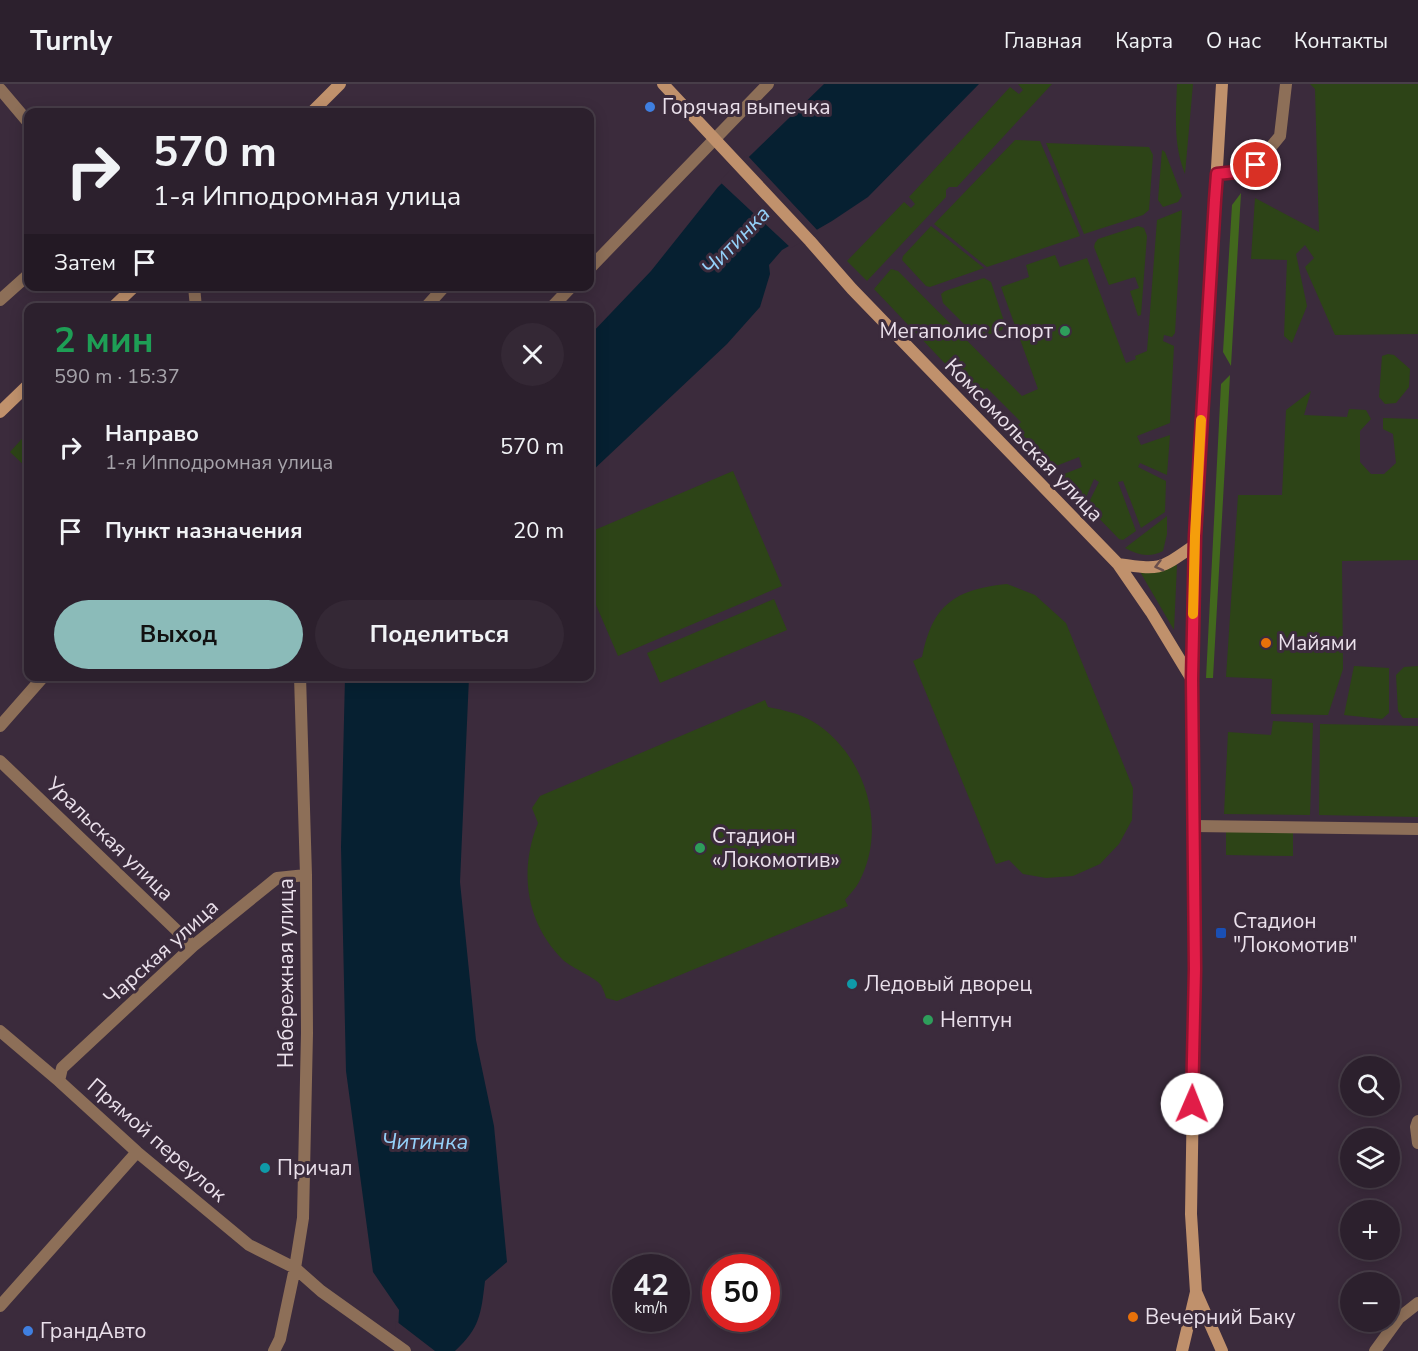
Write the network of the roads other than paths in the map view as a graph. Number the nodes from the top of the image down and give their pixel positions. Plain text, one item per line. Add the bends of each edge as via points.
1 (340, 84) edge
2 (663, 84) edge
3 (768, 84) edge
4 (1222, 84) edge
5 (1286, 84) edge
6 (0, 89) edge
7 (316, 108) edge
8 (24, 117) edge
9 (714, 139) junction
10 (1217, 174) junction
11 (594, 264) edge
12 (24, 279) edge
13 (130, 291) edge
14 (440, 291) edge
15 (567, 291) edge
16 (0, 300) edge
17 (117, 303) edge
18 (430, 303) edge
19 (557, 303) edge
20 (24, 389) edge
21 (0, 412) edge
22 (1195, 545) junction
23 (1118, 564) junction
24 (1192, 679) junction
25 (40, 681) edge
26 (300, 681) edge
27 (0, 726) edge
28 (0, 761) edge
29 (1193, 826) junction
30 (1418, 830) edge
31 (306, 875) junction
32 (193, 946) junction
33 (0, 1031) edge
34 (59, 1081) junction
35 (1418, 1121) edge
36 (1418, 1143) edge
37 (137, 1152) junction
38 (295, 1268) junction
39 (1196, 1292) junction
40 (1418, 1303) edge
41 (0, 1306) edge
42 (274, 1351) edge
43 (405, 1351) edge
44 (1182, 1351) edge
45 (1222, 1351) edge
46 (1375, 1351) edge

1 - 7 main road
2 - 9 main road, Комсомольская улица
3 - 9 street
4 - 10 main road
5 - 10 street via 1280,136 1256,165 1245,171
6 - 8 street
9 - 11 street
9 - 23 main road, Комсомольская улица via 852,289
10 - 22 main road
12 - 16 street
13 - 17 main road
14 - 18 street
15 - 19 street
20 - 21 main road
22 -> 23 main road via 1166,566 1151,569
22 - 24 main road
23 - 24 main road, Комсомольская улица
24 - 29 main road
25 - 27 street
26 - 31 street, Набережная улица
28 - 32 street, Уральская улица
29 - 30 street
29 - 39 main road via 1191,1214
31 - 32 street, Чарская улица via 277,878
31 - 38 street, Набережная улица via 306,1127 303,1218
32 - 34 street, Чарская улица via 62,1068
33 - 34 street, Прямой переулок
34 - 37 street, Прямой переулок
35 - 36 street
37 - 38 street, Прямой переулок via 249,1245
37 - 41 street
38 - 42 street, Набережная улица
38 - 43 street, Прямой переулок via 336,1303
39 - 44 main road
39 - 45 main road
40 - 46 street via 1399,1318

